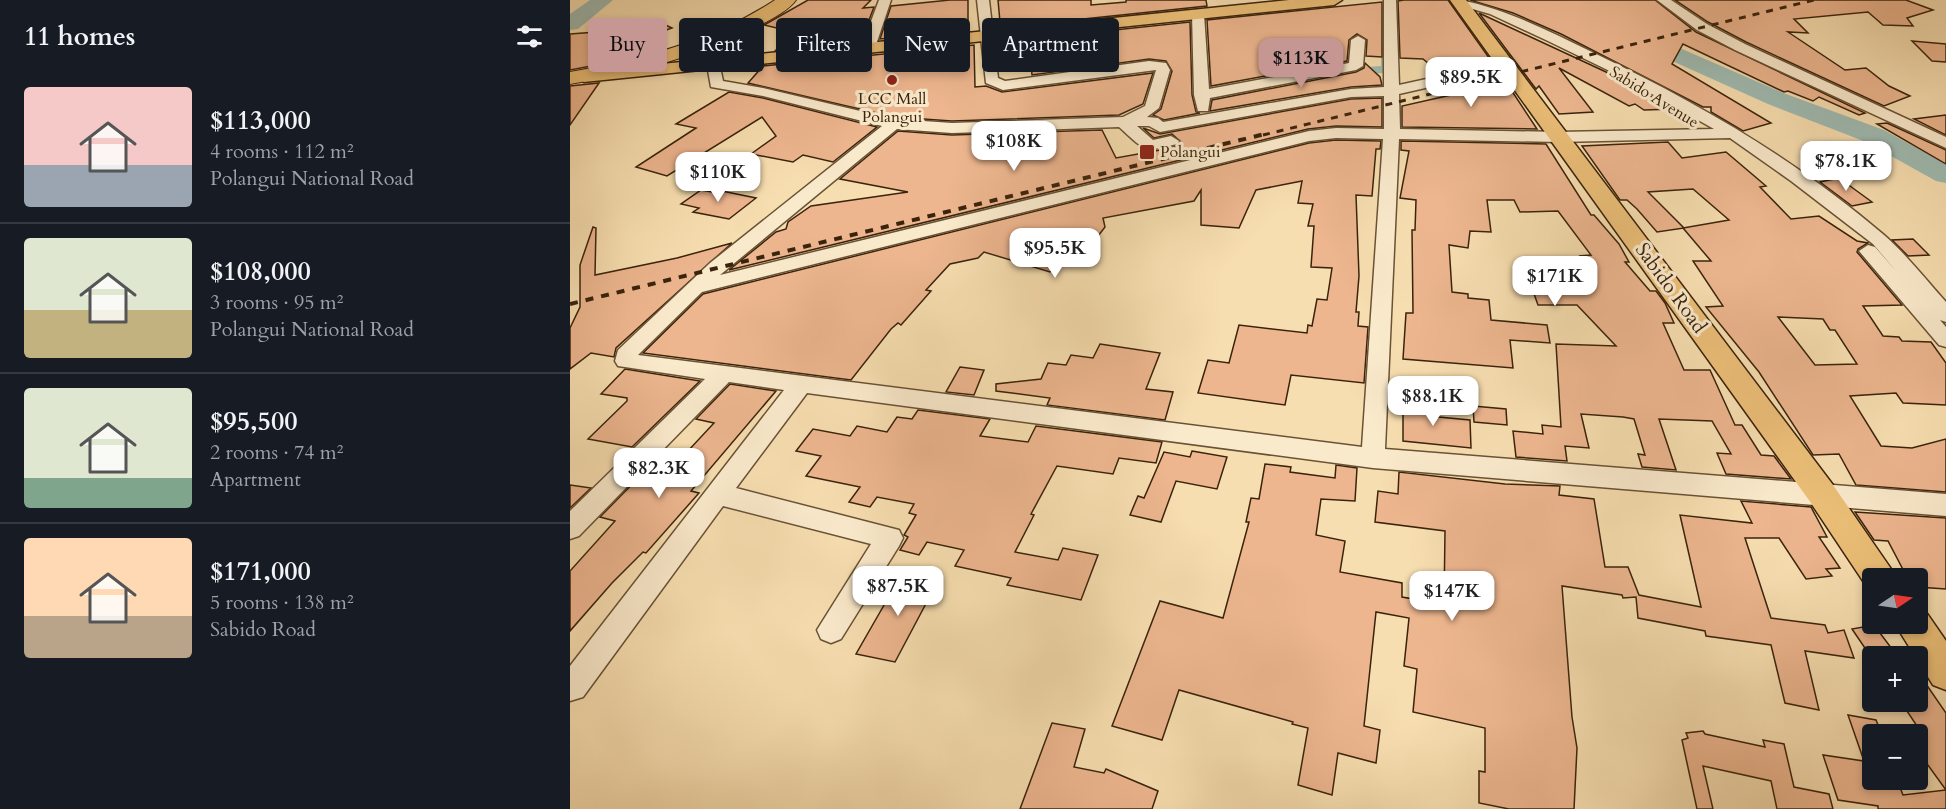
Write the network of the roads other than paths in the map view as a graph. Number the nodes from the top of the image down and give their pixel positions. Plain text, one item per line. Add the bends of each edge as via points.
1 (787, 0) edge
2 (888, 0) edge
3 (984, 0) edge
4 (1334, 0) edge
5 (1390, 0) edge
6 (1663, 0) edge
7 (1313, 1) edge
8 (1459, 2) edge
9 (1198, 14) junction
10 (985, 18) edge
11 (1119, 22) edge
12 (982, 36) edge
13 (872, 38) edge
14 (1358, 40) dead end
15 (872, 48) edge
16 (1504, 66) junction
17 (679, 68) edge
18 (1119, 69) edge
19 (715, 72) edge
20 (990, 72) edge
21 (1100, 72) edge
22 (573, 78) edge
23 (1392, 92) junction
24 (1201, 95) junction
25 (1206, 119) junction
26 (1124, 123) junction
27 (894, 124) junction
28 (1390, 134) junction
29 (1724, 134) junction
30 (1559, 137) junction
31 (1172, 141) dead end
32 (1946, 143) edge
33 (1789, 178) junction
34 (1879, 240) junction
35 (1860, 242) junction
36 (693, 288) junction
37 (1946, 315) edge
38 (1946, 340) edge
39 (724, 374) junction
40 (801, 384) junction
41 (1373, 458) junction
42 (717, 494) junction
43 (1822, 494) junction
44 (1946, 505) edge
45 (570, 528) edge
46 (1873, 568) edge
47 (831, 630) dead end
48 (1919, 634) edge
49 (1946, 672) edge
50 (572, 687) dead end

1 - 22 highway via 759,19 701,44
2 - 13 street
3 - 10 street
4 - 7 main road
5 - 23 street
6 - 32 street via 1740,47
7 - 9 main road
8 - 16 main road, Sabido Road
8 - 29 street, Sabido Avenue via 1503,14 1602,64 1615,76
9 - 11 main road
9 - 24 street
12 - 15 main road
14 - 24 street via 1356,66
16 - 23 street
16 - 30 main road, Sabido Road
17 - 22 main road
18 - 26 street via 1149,65 1161,66 1163,70 1152,108
19 - 27 street via 716,84
20 - 21 street via 991,80 1003,86
23 - 25 street via 1371,90
23 - 28 street
24 - 25 street
25 - 26 street via 1160,127 1153,121
26 - 27 street via 952,128
26 - 31 street via 1150,146
27 - 36 street
28 - 30 street
28 - 36 street via 1336,133 1279,141
28 - 41 street
29 - 30 street
29 - 33 street, Sabido Avenue
30 - 43 main road, Sabido Road
33 - 34 street, Sabido Avenue
33 - 35 street, Sabido Avenue
34 - 35 street
34 - 37 street, Sabido Avenue
35 - 38 street, Sabido Avenue
36 - 39 street via 629,350 626,361
39 - 40 street
39 - 45 street
40 - 41 street
40 - 42 street
41 - 43 street
42 - 47 street via 890,538
42 - 50 street
43 - 44 street
43 - 46 main road, Sabido Road
48 - 49 main road

